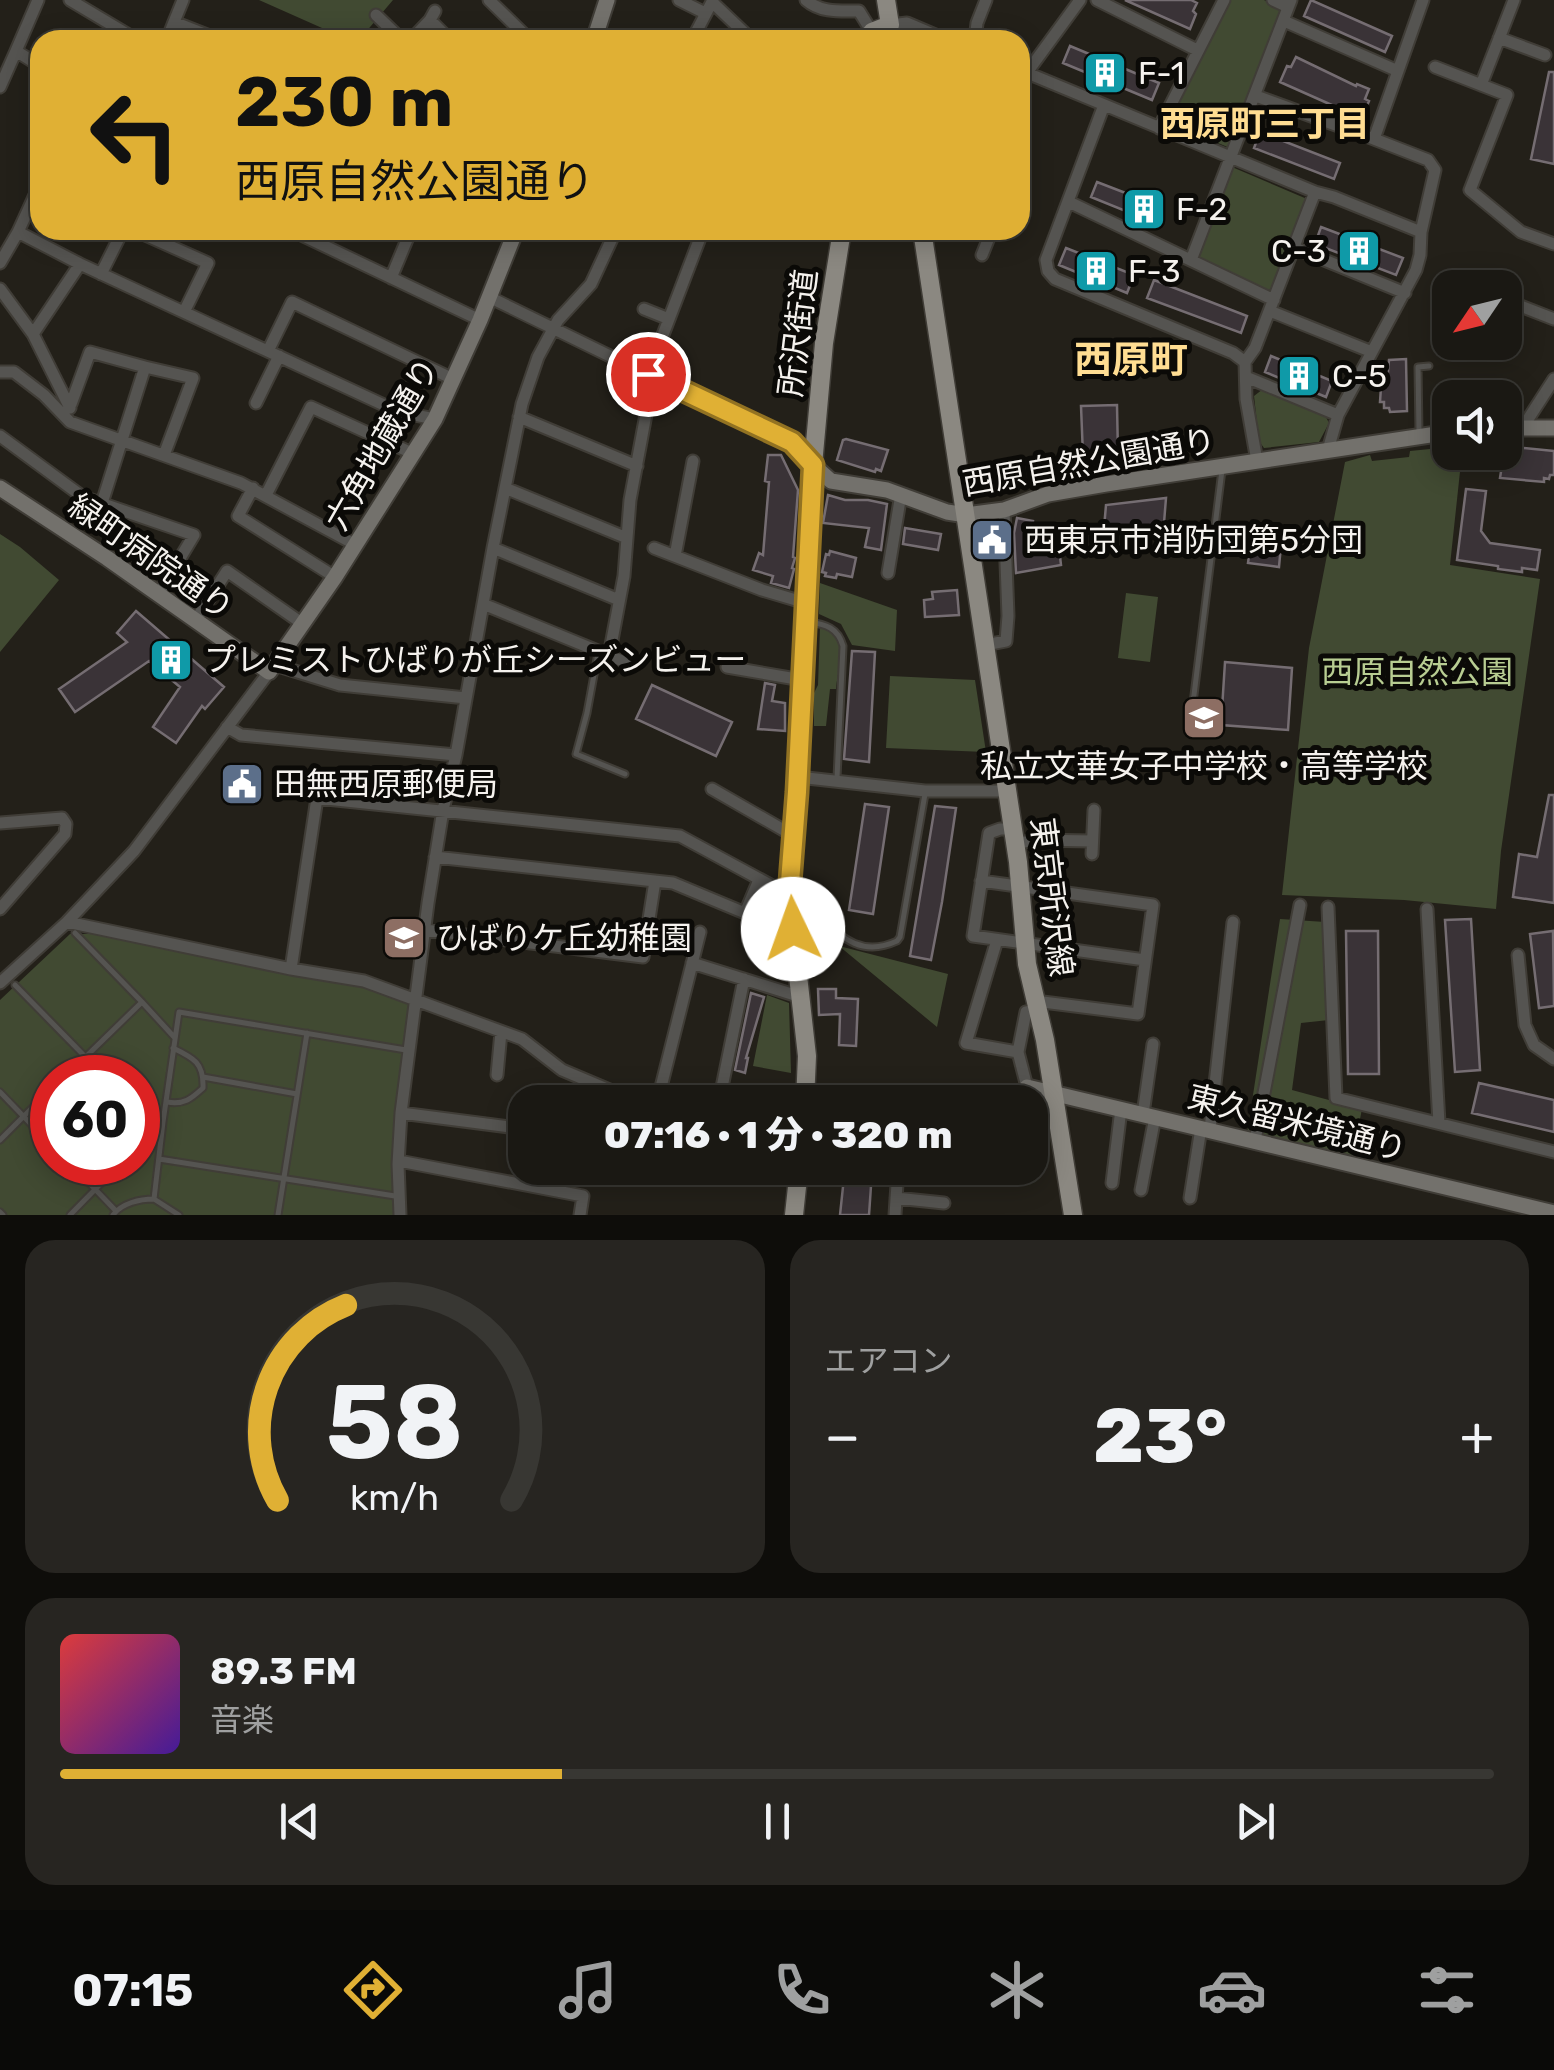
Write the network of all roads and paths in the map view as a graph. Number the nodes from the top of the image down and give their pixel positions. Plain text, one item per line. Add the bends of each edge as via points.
1 (38, 0) edge
2 (70, 0) edge
3 (183, 0) edge
4 (488, 0) edge
5 (607, 0) edge
6 (679, 0) edge
7 (806, 0) edge
8 (886, 0) edge
9 (986, 0) edge
10 (1080, 0) edge
11 (1097, 0) edge
12 (1224, 0) edge
13 (1274, 0) edge
14 (1514, 0) edge
15 (1418, 2) edge
16 (1289, 3) edge
17 (710, 5) edge
18 (376, 15) dead end
19 (1284, 20) junction
20 (174, 22) junction
21 (120, 30) edge
22 (171, 30) edge
23 (194, 30) edge
24 (392, 30) edge
25 (419, 30) edge
26 (442, 30) edge
27 (520, 30) edge
28 (597, 30) edge
29 (697, 30) edge
30 (740, 30) edge
31 (876, 30) edge
32 (881, 30) edge
33 (890, 30) edge
34 (923, 30) edge
35 (976, 30) edge
36 (1499, 38) junction
37 (1198, 50) junction
38 (16, 51) junction
39 (1545, 55) dead end
40 (30, 60) edge
41 (1030, 64) edge
42 (1435, 67) dead end
43 (1398, 71) junction
44 (1030, 77) edge
45 (1481, 85) junction
46 (0, 86) edge
47 (1256, 96) junction
48 (1104, 105) junction
49 (1159, 128) junction
50 (1374, 139) junction
51 (1232, 158) junction
52 (1316, 192) junction
53 (1068, 202) junction
54 (30, 206) edge
55 (18, 232) junction
56 (1420, 232) junction
57 (30, 238) edge
58 (34, 240) edge
59 (118, 240) edge
60 (156, 240) edge
61 (327, 240) edge
62 (407, 240) edge
63 (512, 240) edge
64 (612, 240) edge
65 (699, 240) edge
66 (840, 240) edge
67 (924, 240) edge
68 (988, 240) edge
69 (1554, 244) edge
70 (1295, 248) junction
71 (982, 255) dead end
72 (1191, 260) junction
73 (0, 262) edge
74 (80, 264) junction
75 (101, 274) junction
76 (391, 278) junction
77 (0, 290) edge
78 (1404, 292) junction
79 (489, 297) junction
80 (1272, 305) junction
81 (1522, 307) edge
82 (644, 309) dead end
83 (184, 312) junction
84 (669, 319) junction
85 (1554, 319) edge
86 (480, 320) junction
87 (553, 329) junction
88 (33, 334) junction
89 (1372, 352) junction
90 (273, 353) junction
91 (1245, 362) junction
92 (145, 366) junction
93 (1429, 366) dead end
94 (0, 372) edge
95 (651, 376) junction
96 (1246, 377) junction
97 (453, 379) junction
98 (1554, 379) edge
99 (256, 403) dead end
100 (70, 404) junction
101 (1338, 415) junction
102 (519, 417) junction
103 (435, 418) junction
104 (70, 422) junction
105 (1524, 427) joint
106 (1554, 428) edge
107 (1432, 434) edge
108 (0, 436) edge
109 (1419, 436) junction
110 (121, 441) junction
111 (1328, 450) junction
112 (414, 454) junction
113 (164, 455) junction
114 (692, 461) dead end
115 (1257, 462) junction
116 (813, 465) junction
117 (637, 466) junction
118 (1222, 468) junction
119 (0, 488) edge
120 (252, 488) junction
121 (504, 488) junction
122 (901, 494) junction
123 (266, 495) junction
124 (102, 504) junction
125 (1004, 510) junction
126 (966, 515) junction
127 (627, 538) junction
128 (356, 545) junction
129 (493, 548) junction
130 (654, 548) dead end
131 (675, 556) junction
132 (888, 573) dead end
133 (336, 576) junction
134 (158, 595) junction
135 (619, 600) junction
136 (483, 604) junction
137 (806, 612) junction
138 (195, 621) junction
139 (304, 624) junction
140 (985, 645) junction
141 (604, 653) junction
142 (632, 665) dead end
143 (726, 666) dead end
144 (272, 668) junction
145 (802, 680) junction
146 (466, 698) junction
147 (1193, 702) dead end
148 (227, 727) junction
149 (456, 755) junction
150 (625, 774) dead end
151 (798, 777) junction
152 (837, 782) junction
153 (712, 789) dead end
154 (926, 791) junction
155 (1008, 791) junction
156 (443, 810) junction
157 (1094, 810) dead end
158 (0, 824) edge
159 (794, 836) junction
160 (1014, 837) junction
161 (435, 856) junction
162 (758, 880) junction
163 (982, 881) junction
164 (656, 882) junction
165 (1021, 887) junction
166 (789, 895) junction
167 (1300, 905) dead end
168 (1328, 907) dead end
169 (0, 908) edge
170 (1427, 909) dead end
171 (1234, 922) dead end
172 (71, 928) junction
173 (425, 930) junction
174 (700, 932) dead end
175 (997, 940) junction
176 (1025, 944) junction
177 (1518, 956) dead end
178 (1145, 960) junction
179 (692, 962) junction
180 (291, 969) junction
181 (744, 979) junction
182 (0, 983) edge
183 (15, 985) dead end
184 (802, 997) junction
185 (142, 1002) junction
186 (417, 1002) junction
187 (1036, 1006) junction
188 (501, 1032) junction
189 (307, 1033) junction
190 (175, 1038) junction
191 (1153, 1044) dead end
192 (174, 1048) junction
193 (410, 1051) junction
194 (1018, 1052) junction
195 (84, 1055) edge
196 (88, 1055) edge
197 (1554, 1059) edge
198 (497, 1075) dead end
199 (204, 1077) junction
200 (592, 1085) edge
201 (661, 1085) edge
202 (722, 1085) edge
203 (810, 1085) edge
204 (1026, 1085) edge
205 (0, 1092) edge
206 (1048, 1092) edge
207 (1054, 1093) junction
208 (297, 1094) junction
209 (166, 1102) junction
210 (1121, 1109) junction
211 (30, 1110) edge
212 (401, 1114) junction
213 (1149, 1115) junction
214 (24, 1116) junction
215 (30, 1122) edge
216 (163, 1122) junction
217 (1438, 1124) junction
218 (160, 1125) edge
219 (508, 1127) edge
220 (1206, 1128) junction
221 (0, 1140) edge
222 (1255, 1140) junction
223 (160, 1150) edge
224 (1554, 1152) edge
225 (160, 1159) edge
226 (399, 1160) junction
227 (284, 1178) junction
228 (1112, 1184) dead end
229 (91, 1185) edge
230 (99, 1185) edge
231 (156, 1185) edge
232 (797, 1185) edge
233 (897, 1185) edge
234 (95, 1189) junction
235 (1142, 1190) dead end
236 (394, 1196) dead end
237 (896, 1198) junction
238 (1190, 1198) dead end
239 (154, 1199) junction
240 (944, 1203) dead end
241 (114, 1213) edge
242 (1554, 1213) edge
243 (70, 1215) edge
244 (179, 1215) edge
245 (278, 1215) edge
246 (400, 1215) edge
247 (580, 1215) edge
248 (794, 1215) edge
249 (896, 1215) edge
250 (1073, 1215) edge

1 - 38 street
2 - 21 street
3 - 20 street
4 - 27 street
5 - 28 street
6 - 17 street
7 - 31 street via 822,10 860,12
8 - 32 main road
9 - 35 street
10 - 41 street
11 - 37 street
12 - 37 street
13 - 16 street
14 - 36 street
15 - 43 street
16 - 19 street
17 - 29 street
17 - 30 street
18 - 24 street
19 - 43 street
19 - 47 street
20 - 22 street
20 - 23 street
25 - 26 street via 432,16
33 - 34 street via 907,23
36 - 39 street
36 - 45 street
37 - 49 street
38 - 40 street
38 - 46 street
42 - 45 street
43 - 50 street
44 - 48 street
45 - 69 street via 1506,94 1470,190 1521,232
47 - 50 street
47 - 51 street
48 - 49 street
48 - 53 street
49 - 51 street
50 - 56 street via 1433,165
51 - 52 street
51 - 72 street
52 - 56 street
52 - 70 street
53 - 72 street
53 - 91 street via 1046,260 1051,276
54 - 55 street
55 - 57 street
55 - 73 street
56 - 78 street via 1420,255
58 - 74 street
59 - 75 street
60 - 83 street via 208,263
61 - 76 street
62 - 76 street
63 - 79 street, 六角地蔵通り
64 - 87 street via 592,284
65 - 84 street
66 - 116 main road, 所沢街道
67 - 126 main road, 東京所沢線
68 - 71 street
70 - 78 street
70 - 80 street
72 - 80 street
74 - 75 street
74 - 88 street
75 - 83 street
76 - 86 street
77 - 88 street
78 - 89 street
79 - 86 street, 六角地蔵通り
79 - 87 street, 西原自然公園通り
80 - 89 street
80 - 91 street
81 - 85 street
82 - 84 street
83 - 90 street
84 - 95 street
86 - 97 street, 六角地蔵通り
87 - 95 street, 西原自然公園通り
87 - 102 street
88 - 100 street
89 - 101 street
90 - 97 street via 292,302
90 - 99 street
90 - 103 street via 399,412
91 - 96 street
92 - 100 street via 90,352
92 - 110 street
92 - 113 street via 193,378
93 - 109 lane via 1418,367
94 - 104 street via 14,372
95 - 116 street, 西原自然公園通り via 792,442
95 - 117 street
96 - 101 street
96 - 115 street
97 - 103 street, 六角地蔵通り
98 - 105 street
100 - 104 street
101 - 111 street
102 - 117 street
102 - 121 street
103 - 112 street, 六角地蔵通り
104 - 110 street
105 - 106 street
107 - 109 street, 西原自然公園通り
108 - 124 street
109 - 111 street, 西原自然公園通り
110 - 113 street
110 - 124 street
111 - 115 street, 西原自然公園通り
112 - 123 street via 311,407
112 - 128 street, 六角地蔵通り
113 - 120 street
114 - 131 street via 690,506
115 - 118 street, 西原自然公園通り
116 - 122 street, 西原自然公園通り via 831,481
116 - 137 main road, 所沢街道
117 - 127 street
118 - 125 street, 西原自然公園通り via 1048,494
118 - 147 lane
119 - 134 street, 緑町病院通り
120 - 123 street
120 - 133 street via 238,516
121 - 127 street
121 - 129 street
122 - 126 street, 西原自然公園通り
122 - 132 street
123 - 128 street
124 - 134 street via 194,535
125 - 126 street, 西原自然公園通り
125 - 140 street via 1006,641
126 - 140 main road, 東京所沢線
127 - 135 street
128 - 133 street, 六角地蔵通り
129 - 135 street
129 - 136 street
130 - 131 street
131 - 137 street
133 - 139 street, 六角地蔵通り
134 - 138 street, 緑町病院通り
135 - 141 street
136 - 141 street
136 - 146 street
137 - 145 main road, 所沢街道
137 - 152 lane via 830,626 844,646
138 - 139 street via 227,570
138 - 144 street, 緑町病院通り
139 - 144 street, 六角地蔵通り
140 - 155 main road, 東京所沢線
141 - 142 street
141 - 150 lane via 576,754
143 - 145 street
144 - 146 street via 340,685
144 - 148 street
145 - 151 main road, 所沢街道
146 - 149 street
148 - 149 street via 241,735
148 - 172 street
149 - 156 street
151 - 152 street
151 - 159 main road, 所沢街道
152 - 154 street
153 - 159 street
154 - 155 street
154 - 166 lane via 897,941 847,942
155 - 160 main road, 東京所沢線
156 - 161 street
156 - 162 street via 680,836
156 - 180 street via 318,798
157 - 160 street via 1092,848
158 - 169 street via 51,818 66,824 65,834
159 - 166 main road, 所沢街道
160 - 163 street via 1000,829 989,833
160 - 165 main road, 東京所沢線
161 - 164 street
161 - 173 street
162 - 164 street via 745,913
162 - 166 street
163 - 165 street
163 - 175 street via 973,936
164 - 173 street via 643,957
165 - 176 main road, 東京所沢線
165 - 178 street via 1153,905
166 - 184 main road, 所沢街道
167 - 222 street
168 - 217 street via 1336,1098
170 - 217 street
171 - 220 street
172 - 180 street
172 - 182 street
172 - 185 lane
173 - 186 street
174 - 179 street
175 - 176 street
175 - 194 street via 966,1043
176 - 178 street
176 - 187 main road, 東京所沢線
177 - 197 street via 1525,1025 1534,1045
178 - 187 street via 1138,1014
179 - 181 street
179 - 201 street
180 - 186 street via 364,981
181 - 184 street
181 - 202 street
183 - 195 lane
184 - 203 main road, 所沢街道
185 - 190 lane
185 - 196 lane
186 - 188 street
186 - 193 street
187 - 194 street via 1026,1012
187 - 207 main road, 東京所沢線
188 - 198 street
188 - 200 street
189 - 190 lane via 178,1012
189 - 193 lane
189 - 208 lane
190 - 192 lane
191 - 213 street
192 - 199 lane via 193,1058
192 - 209 lane
193 - 212 street
194 - 204 street
199 - 208 lane
199 - 209 lane via 191,1100
205 - 214 lane
206 - 207 street, 東久留米境通り
207 - 210 street, 東久留米境通り
207 - 250 main road, 東京所沢線
208 - 227 lane
209 - 216 lane
210 - 213 street, 東久留米境通り
210 - 228 street
211 - 214 lane
212 - 219 street
212 - 226 street
213 - 220 street, 東久留米境通り
213 - 235 street
214 - 215 lane
214 - 221 lane
216 - 218 lane
216 - 223 lane
217 - 224 street
220 - 222 street, 東久留米境通り
220 - 238 street
222 - 242 street, 東久留米境通り
225 - 227 lane
226 - 246 street
226 - 247 street via 583,1196
227 - 236 lane
227 - 245 lane
229 - 234 lane
230 - 234 lane
231 - 239 lane
232 - 248 main road
233 - 237 street
234 - 241 lane
234 - 243 lane
237 - 240 street
237 - 249 street
239 - 241 lane
239 - 244 lane

